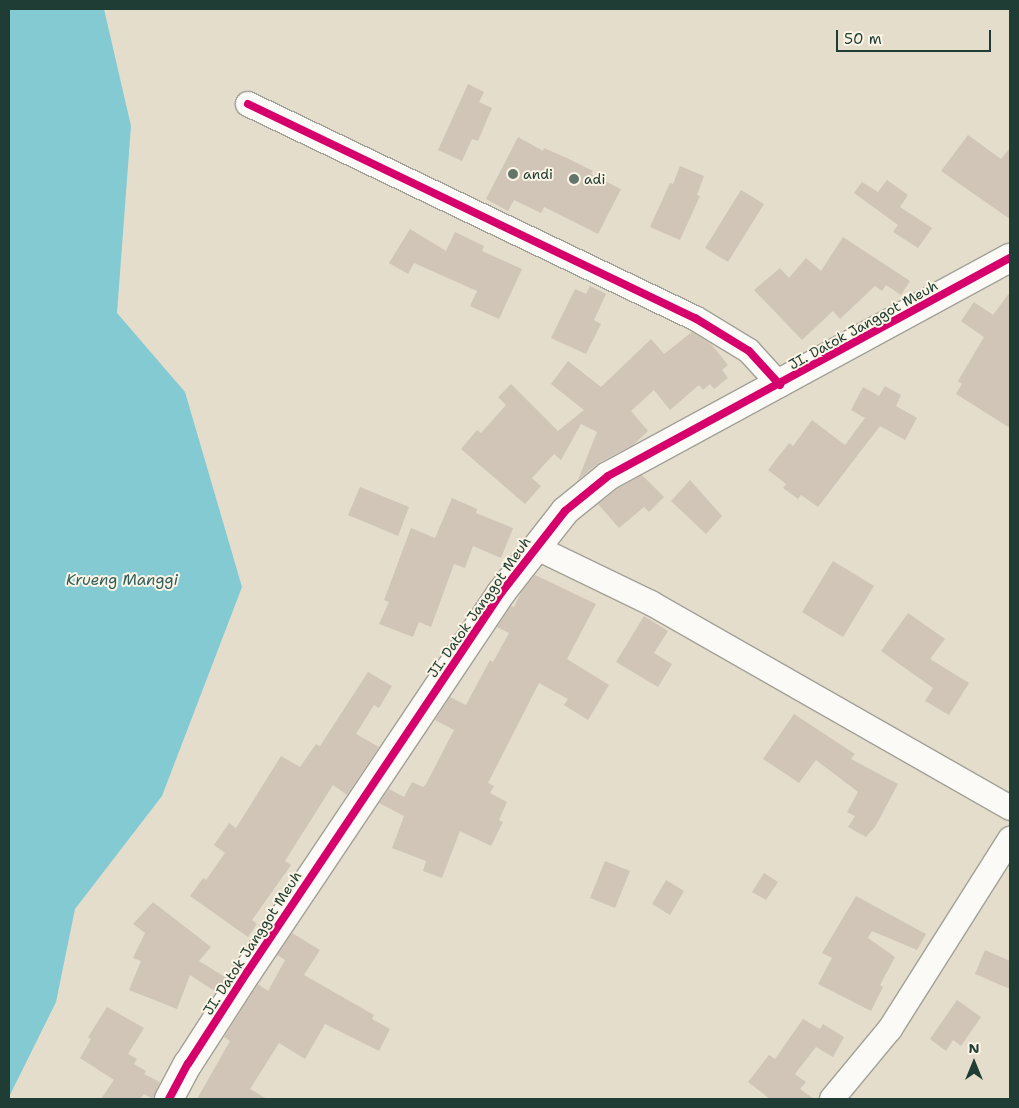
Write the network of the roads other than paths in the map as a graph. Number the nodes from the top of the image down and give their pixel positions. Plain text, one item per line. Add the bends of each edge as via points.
1 (248, 104) dead end
2 (1010, 258) edge
3 (780, 384) junction
4 (535, 547) junction
5 (1010, 808) edge
6 (1010, 839) edge
7 (169, 1099) edge
8 (832, 1099) edge

1 - 3 street via 695,318 749,351
2 - 3 street, JI. Datok Janggot Meuh
3 - 4 street, JI. Datok Janggot Meuh via 608,476 565,511
4 - 5 street via 651,603
4 - 7 street, JI. Datok Janggot Meuh via 248,971
6 - 8 street via 890,1029

